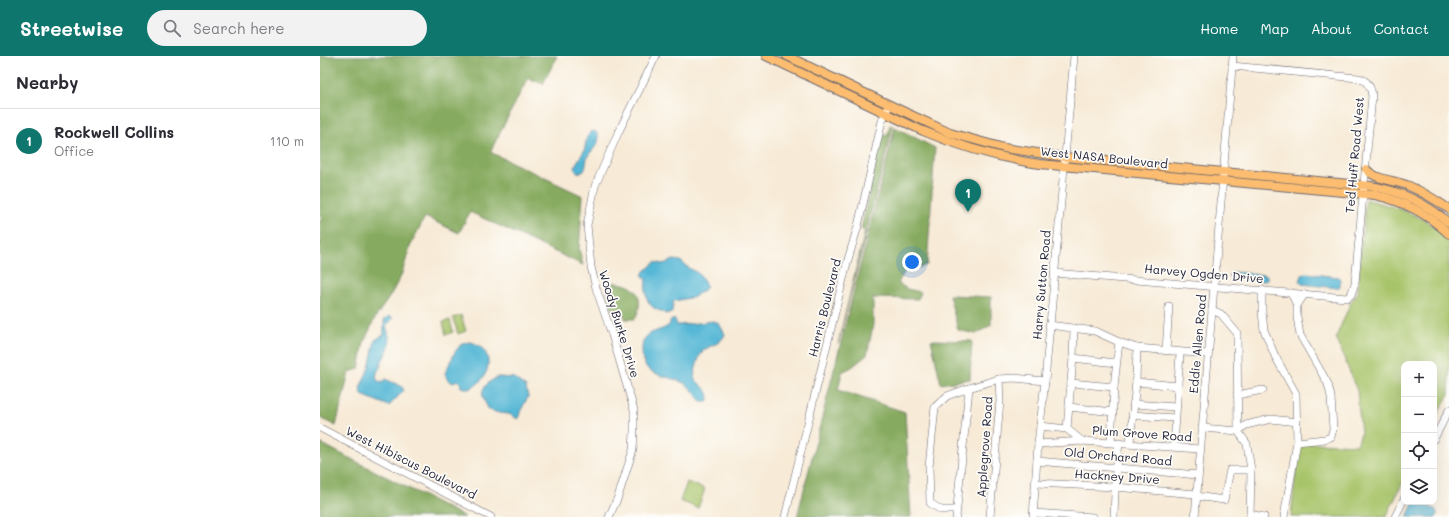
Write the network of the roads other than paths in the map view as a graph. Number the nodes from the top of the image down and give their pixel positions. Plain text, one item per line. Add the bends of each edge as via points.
1 (656, 56) edge
2 (766, 56) edge
3 (787, 56) edge
4 (1074, 56) edge
5 (1233, 56) edge
6 (1232, 66) junction
7 (825, 74) junction
8 (820, 82) junction
9 (889, 105) junction
10 (885, 113) junction
11 (1064, 157) junction
12 (1064, 166) junction
13 (1366, 169) junction
14 (1223, 172) junction
15 (1223, 181) junction
16 (1364, 185) junction
17 (1364, 194) junction
18 (1449, 209) edge
19 (1424, 215) junction
20 (1449, 224) edge
21 (1449, 234) edge
22 (1054, 273) junction
23 (1215, 287) junction
24 (1262, 290) junction
25 (1291, 293) junction
26 (1306, 294) junction
27 (1351, 295) joint
28 (1297, 305) junction
29 (1169, 306) dead end
30 (1212, 310) junction
31 (1049, 325) junction
32 (1074, 328) junction
33 (1119, 342) junction
34 (1137, 348) junction
35 (1166, 351) junction
36 (1180, 353) junction
37 (1208, 354) junction
38 (1073, 358) junction
39 (1116, 363) junction
40 (999, 379) junction
41 (1045, 381) junction
42 (1136, 382) junction
43 (1071, 383) junction
44 (1178, 386) junction
45 (1114, 387) junction
46 (969, 388) junction
47 (1263, 390) dead end
48 (1237, 395) junction
49 (1133, 404) junction
50 (1069, 407) junction
51 (1176, 407) junction
52 (1449, 410) edge
53 (1113, 412) junction
54 (1132, 415) junction
55 (1175, 418) junction
56 (1297, 422) junction
57 (1040, 426) junction
58 (320, 428) edge
59 (1202, 428) junction
60 (1067, 429) junction
61 (1238, 431) junction
62 (1437, 433) edge
63 (1082, 441) junction
64 (1111, 442) junction
65 (1297, 442) junction
66 (1119, 443) junction
67 (1130, 443) junction
68 (1038, 444) junction
69 (1174, 446) junction
70 (1200, 449) junction
71 (1037, 461) junction
72 (1116, 468) junction
73 (1251, 470) junction
74 (1198, 476) junction
75 (1036, 483) junction
76 (1115, 487) junction
77 (620, 489) junction
78 (1196, 495) junction
79 (1401, 505) edge
80 (956, 514) edge
81 (1034, 515) edge
82 (1250, 516) edge
83 (491, 517) edge
84 (604, 517) edge
85 (609, 517) edge
86 (785, 517) edge
87 (990, 517) edge
88 (1089, 517) edge
89 (1114, 517) edge
90 (1195, 517) edge
91 (1264, 517) edge
92 (1284, 517) edge
93 (1395, 517) edge

1 - 77 street, Woody Burke Drive via 595,186 587,225 596,288 634,410 633,450
2 - 8 main road, West NASA Boulevard
3 - 7 main road, West NASA Boulevard
4 - 11 street, Harry Sutton Road
5 - 6 street, Eddie Allen Road
6 - 13 street, Ted Huff Road West via 1364,80 1370,86 1372,96
6 - 14 street, Eddie Allen Road
7 - 8 main road
7 - 9 main road, West NASA Boulevard
8 - 10 main road, West NASA Boulevard
9 - 10 street, Harris Boulevard
9 - 11 main road, West NASA Boulevard via 934,126 973,140 1014,150
10 - 12 main road, West NASA Boulevard via 932,135 973,150 1021,161
10 - 86 street, Harris Boulevard
11 - 12 street, Harry Sutton Road
11 - 14 main road, West NASA Boulevard
12 - 15 main road, West NASA Boulevard
12 - 22 street, Harry Sutton Road
13 - 16 street, Ted Huff Road West
13 - 18 main road via 1372,175 1420,191
14 - 15 street, Eddie Allen Road
14 - 16 main road, West NASA Boulevard
15 - 17 main road, West NASA Boulevard
15 - 23 street, Eddie Allen Road
16 - 17 street, Ted Huff Road West
16 - 20 main road, West NASA Boulevard via 1406,196 1427,206
17 - 19 main road, West NASA Boulevard via 1393,200
17 - 27 street, Ted Huff Road West via 1355,283
19 - 20 main road via 1443,224
19 - 21 main road, West NASA Boulevard
22 - 23 street, Harvey Ogden Drive
22 - 31 street, Harry Sutton Road
23 - 24 street, Harvey Ogden Drive
23 - 30 street, Eddie Allen Road
24 - 25 street, Harvey Ogden Drive
24 - 56 street via 1264,330 1296,394
25 - 26 street, Harvey Ogden Drive
25 - 28 street
26 - 27 street, Harvey Ogden Drive via 1347,298
26 - 28 street
28 - 65 street via 1300,335 1328,384 1333,429 1331,437 1326,439
29 - 35 street
30 - 37 street, Eddie Allen Road
30 - 48 street via 1221,314 1237,333
31 - 32 street
31 - 41 street, Harry Sutton Road
32 - 33 street via 1094,331
32 - 38 street
33 - 34 street
33 - 39 street
34 - 35 street
34 - 42 street
35 - 36 street
36 - 37 street
36 - 44 street
37 - 59 street, Eddie Allen Road
38 - 39 street
38 - 43 street
39 - 45 street
40 - 41 street
40 - 46 street
40 - 87 street, Applegrove Road via 1000,401
41 - 57 street, Harry Sutton Road
42 - 44 street
42 - 49 street
43 - 45 street
43 - 50 street
44 - 51 street
45 - 53 street
46 - 80 street
46 - 80 street via 946,396 935,407 929,467 930,504
47 - 48 street
48 - 61 street
49 - 51 street
49 - 54 street
50 - 53 street
50 - 60 street
51 - 55 street
52 - 62 street
53 - 64 street
54 - 55 street
54 - 67 street
55 - 69 street
56 - 61 street via 1271,419 1246,425
56 - 65 street
57 - 60 street
57 - 68 street, Harry Sutton Road
58 - 83 street, West Hibiscus Boulevard
59 - 61 street
59 - 70 street, Eddie Allen Road
60 - 63 street, Plum Grove Road
61 - 73 street via 1247,444
63 - 64 street, Plum Grove Road
63 - 68 street, Plum Grove Road
64 - 66 street, Plum Grove Road
65 - 92 street
66 - 67 street, Plum Grove Road
66 - 72 street
67 - 69 street, Plum Grove Road
68 - 71 street, Harry Sutton Road
69 - 70 street, Plum Grove Road
70 - 74 street, Eddie Allen Road
71 - 72 street, Old Orchard Road
71 - 75 street, Harry Sutton Road
72 - 74 street, Old Orchard Road
72 - 76 street
73 - 78 street, Hackney Drive via 1230,470 1224,500
73 - 82 street
74 - 78 street, Eddie Allen Road
75 - 76 street, Hackney Drive
75 - 81 street, Harry Sutton Road
76 - 78 street, Hackney Drive
76 - 89 street
77 - 84 street, Woody Burke Drive
77 - 85 street, Woody Burke Drive
78 - 90 street, Eddie Allen Road
79 - 93 street
81 - 88 street
82 - 91 street

